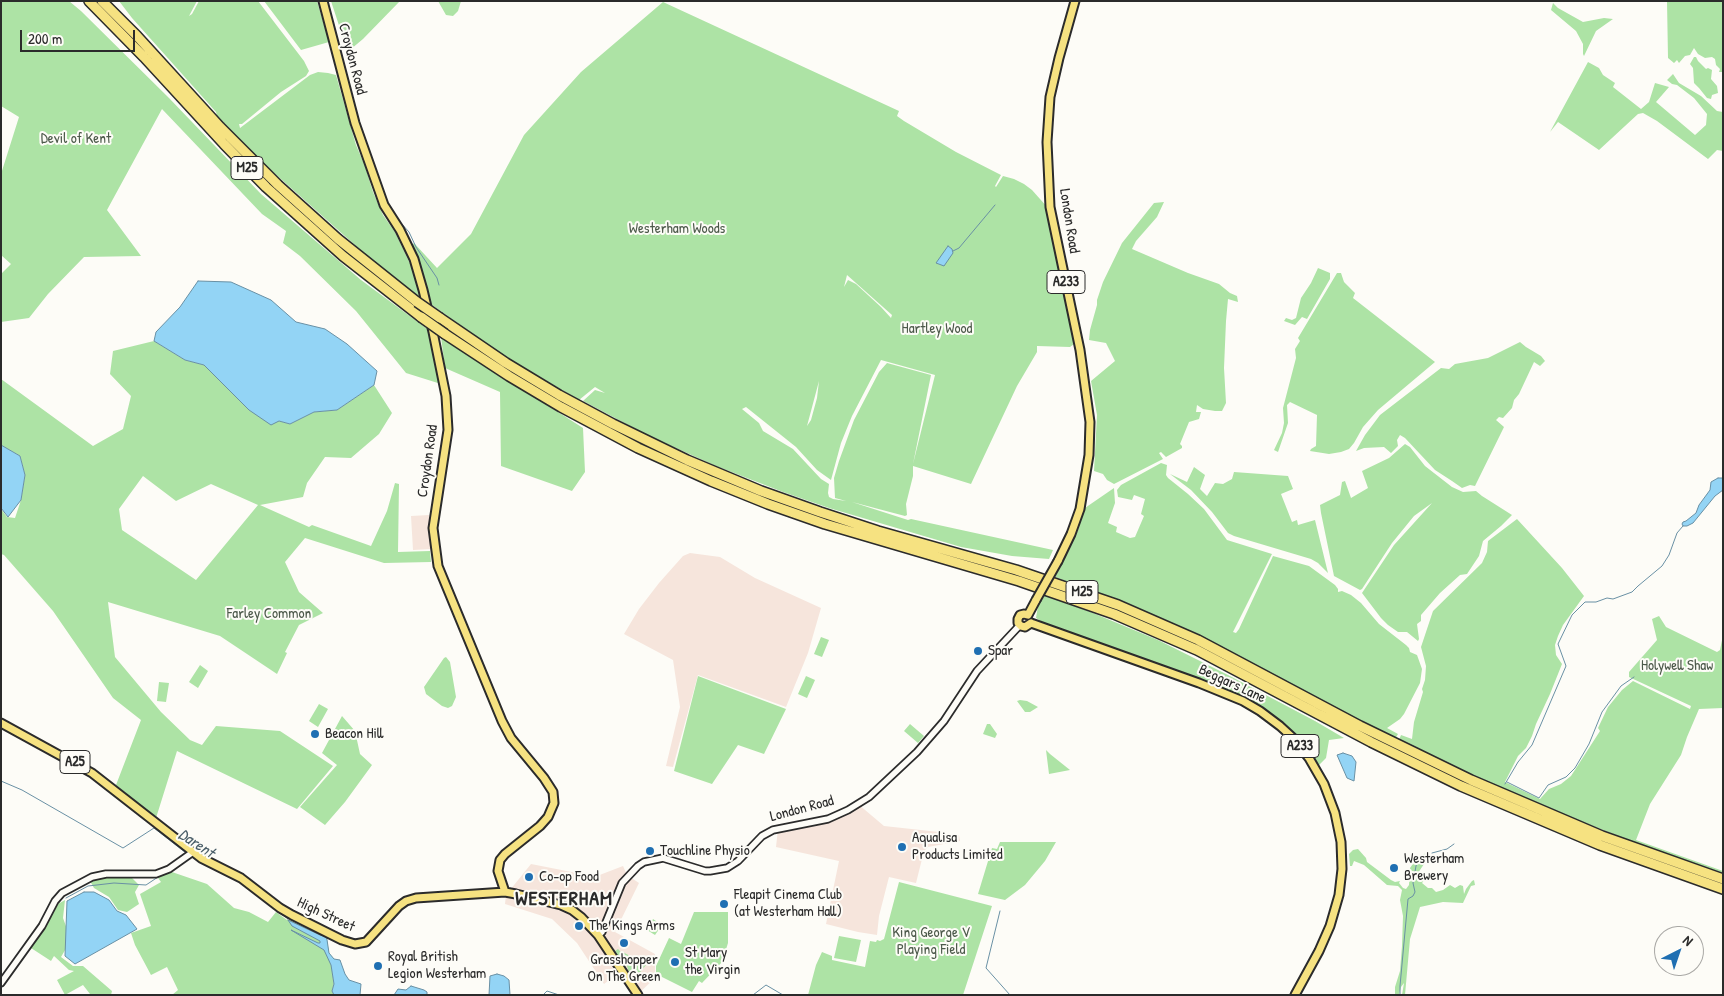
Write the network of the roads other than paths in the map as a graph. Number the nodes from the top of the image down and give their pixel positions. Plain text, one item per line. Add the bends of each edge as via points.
1 (102, 1) edge
2 (110, 1) edge
3 (322, 1) edge
4 (1075, 1) edge
5 (90, 3) edge
6 (151, 51) junction
7 (1028, 615) junction
8 (1031, 623) junction
9 (1020, 625) junction
10 (1, 723) edge
11 (191, 854) junction
12 (1723, 879) edge
13 (1723, 889) edge
14 (505, 892) junction
15 (598, 935) junction
16 (1, 983) edge
17 (638, 995) edge
18 (1295, 995) edge

1 - 6 highway, M25
2 - 6 highway, M25 via 138,31
3 - 14 main road, Croydon Road via 358,133 384,205 414,259 433,332 446,396 448,430 433,528 438,566 502,721 511,738 553,792 554,803 548,817 500,860 498,871
4 - 7 main road, London Road / A233, bridge via 1050,96 1047,142 1050,207 1080,350 1090,422 1090,455 1080,509 1071,534
5 - 13 highway, M25, bridge via 271,192 343,256 444,334 561,407 638,448 768,504 825,524 1019,580 1114,614 1196,650 1484,797 1600,845
6 - 12 highway, M25, bridge via 297,203 354,252 417,302 490,352 559,395 625,430 699,466 820,512 1022,572 1112,603 1198,640 1360,726 1471,780 1602,836
7 - 8 main road
7 - 9 main road via 1019,616
8 - 9 main road via 1027,627
8 - 18 main road, Beggars Lane / A233 via 1243,701 1280,726 1309,758 1335,812 1342,870 1330,926
9 - 15 street, London Road via 977,671 944,721 917,752 869,797 828,819 773,830 727,868 698,870 663,858 644,862 622,883
10 - 11 main road, A25 via 92,772
11 - 14 main road, High Street / A25 via 242,878 292,915 354,944 368,941 399,906 411,899
11 - 16 street via 156,874 106,874 92,877 62,893
14 - 15 main road, A25 via 572,910
15 - 17 main road, A25

